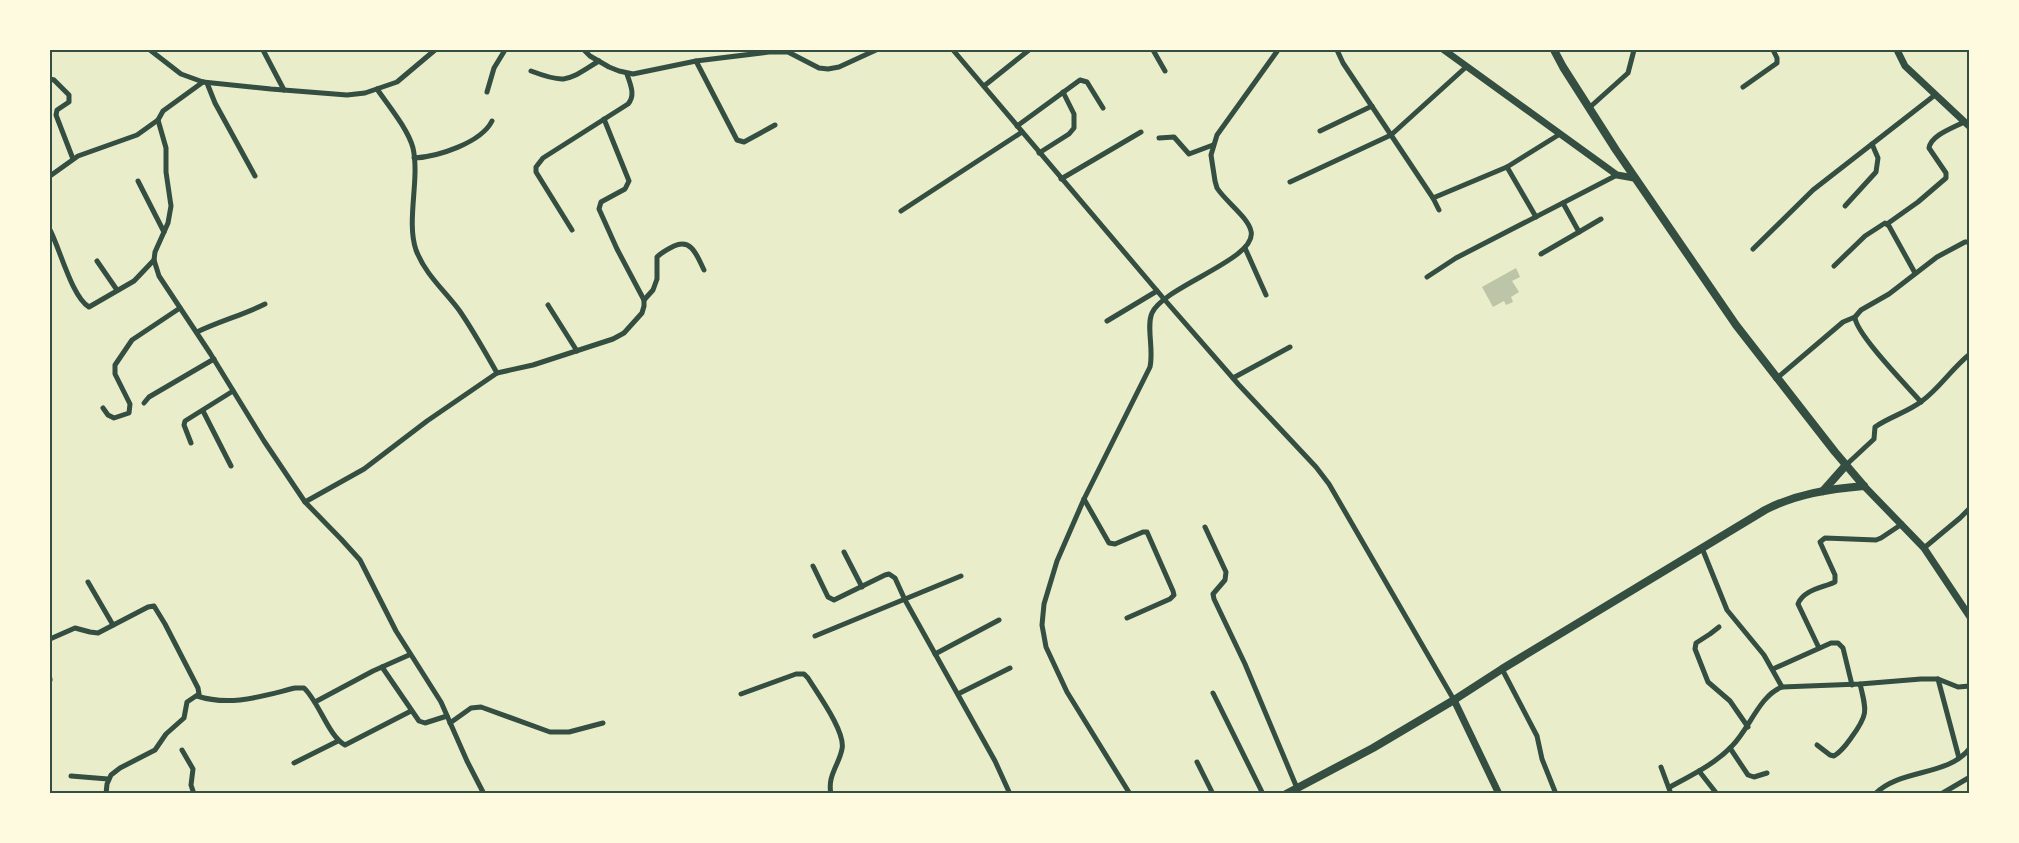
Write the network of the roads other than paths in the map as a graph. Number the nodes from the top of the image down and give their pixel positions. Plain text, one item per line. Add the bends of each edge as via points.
1 (150, 50) edge
2 (263, 50) edge
3 (435, 50) edge
4 (505, 50) edge
5 (584, 50) edge
6 (876, 50) edge
7 (953, 50) edge
8 (1029, 50) edge
9 (1153, 50) edge
10 (1278, 50) edge
11 (1337, 50) edge
12 (1444, 50) edge
13 (1554, 50) edge
14 (1634, 50) edge
15 (1773, 50) edge
16 (1897, 50) edge
17 (696, 61) junction
18 (599, 62) junction
19 (1466, 67) junction
20 (531, 71) dead end
21 (1165, 71) dead end
22 (627, 74) junction
23 (50, 80) edge
24 (205, 82) junction
25 (984, 86) junction
26 (1743, 87) dead end
27 (377, 89) junction
28 (284, 90) junction
29 (487, 92) dead end
30 (1063, 92) junction
31 (1935, 94) junction
32 (1372, 106) junction
33 (1103, 108) dead end
34 (1589, 108) junction
35 (604, 119) junction
36 (158, 120) junction
37 (492, 121) dead end
38 (1967, 124) edge
39 (775, 125) dead end
40 (1017, 126) junction
41 (1320, 131) dead end
42 (1022, 132) junction
43 (1141, 132) dead end
44 (1560, 134) junction
45 (1391, 135) junction
46 (1159, 138) dead end
47 (1872, 144) junction
48 (1213, 145) junction
49 (1039, 153) junction
50 (414, 158) junction
51 (73, 159) junction
52 (1507, 167) junction
53 (1617, 175) junction
54 (50, 176) edge
55 (255, 176) dead end
56 (1634, 178) junction
57 (1061, 179) junction
58 (138, 181) dead end
59 (1290, 182) dead end
60 (1433, 198) junction
61 (1563, 203) junction
62 (1845, 206) dead end
63 (1439, 210) dead end
64 (901, 211) dead end
65 (1536, 217) junction
66 (1601, 219) dead end
67 (1887, 224) junction
68 (50, 230) edge
69 (572, 230) dead end
70 (164, 232) junction
71 (1579, 232) junction
72 (1970, 242) edge
73 (1245, 248) junction
74 (1753, 249) dead end
75 (1541, 254) dead end
76 (154, 260) junction
77 (97, 261) dead end
78 (1834, 266) dead end
79 (704, 270) dead end
80 (1915, 273) junction
81 (1427, 277) dead end
82 (117, 290) junction
83 (1157, 291) junction
84 (1266, 295) dead end
85 (1164, 299) junction
86 (644, 300) junction
87 (265, 304) dead end
88 (548, 305) dead end
89 (180, 308) junction
90 (1855, 317) junction
91 (1107, 321) dead end
92 (197, 332) junction
93 (1290, 347) dead end
94 (577, 351) junction
95 (1970, 354) edge
96 (214, 359) junction
97 (497, 373) junction
98 (1233, 378) junction
99 (1776, 379) junction
100 (233, 391) junction
101 (1921, 402) junction
102 (144, 403) dead end
103 (103, 408) dead end
104 (203, 411) junction
105 (191, 442) dead end
106 (1846, 465) junction
107 (231, 466) dead end
108 (1864, 486) junction
109 (1823, 491) junction
110 (1084, 499) junction
111 (305, 502) junction
112 (1970, 508) edge
113 (1960, 518) junction
114 (1970, 520) edge
115 (1902, 524) junction
116 (1205, 527) dead end
117 (1702, 548) junction
118 (1924, 548) junction
119 (844, 552) dead end
120 (813, 566) dead end
121 (960, 576) dead end
122 (88, 582) dead end
123 (862, 587) junction
124 (905, 600) junction
125 (1970, 617) edge
126 (1127, 618) dead end
127 (999, 620) dead end
128 (113, 626) junction
129 (1719, 627) dead end
130 (815, 636) dead end
131 (50, 639) edge
132 (1819, 648) junction
133 (935, 654) junction
134 (409, 655) junction
135 (382, 667) junction
136 (1010, 668) dead end
137 (1502, 669) junction
138 (1773, 669) junction
139 (1938, 680) junction
140 (1860, 684) junction
141 (1852, 685) junction
142 (1970, 686) edge
143 (1782, 687) junction
144 (1213, 693) dead end
145 (741, 694) dead end
146 (958, 694) junction
147 (197, 696) junction
148 (1454, 700) junction
149 (315, 702) junction
150 (411, 711) junction
151 (447, 716) junction
152 (450, 723) junction
153 (603, 723) dead end
154 (1748, 727) junction
155 (338, 741) junction
156 (1817, 745) dead end
157 (1730, 748) junction
158 (1970, 748) edge
159 (182, 750) dead end
160 (1959, 758) junction
161 (1197, 762) dead end
162 (294, 763) dead end
163 (1661, 767) dead end
164 (1699, 771) junction
165 (1767, 773) dead end
166 (71, 776) dead end
167 (1970, 777) edge
168 (108, 779) junction
169 (1297, 788) junction
170 (1671, 790) edge
171 (106, 794) edge
172 (194, 794) edge
173 (484, 794) edge
174 (831, 794) edge
175 (1010, 794) edge
176 (1130, 794) edge
177 (1213, 794) edge
178 (1263, 794) edge
179 (1286, 794) edge
180 (1499, 794) edge
181 (1556, 794) edge
182 (1717, 794) edge
183 (1875, 794) edge
184 (1941, 794) edge

1 - 24 street via 181,74
2 - 28 street
3 - 27 street via 405,77
4 - 29 street via 494,68
5 - 18 street
6 - 17 street via 826,69 782,52
7 - 25 street
8 - 25 street
9 - 21 street
10 - 48 street
11 - 32 street
12 - 19 street
13 - 34 highway
14 - 34 street via 1628,73
15 - 26 street via 1775,65
16 - 31 street via 1905,66
17 - 22 street
17 - 39 street via 737,140 744,141
18 - 20 street via 565,80
18 - 22 street
19 - 44 street
19 - 45 street
22 - 35 street via 631,101
23 - 51 street via 70,98 56,116
24 - 28 street
24 - 36 street via 163,111
24 - 55 street
25 - 40 street
27 - 28 street via 347,95
27 - 50 street via 410,141
30 - 33 street via 1080,80 1086,81
30 - 40 street
30 - 49 street via 1074,114 1074,128
31 - 38 street
31 - 47 street
32 - 41 street
32 - 45 street
34 - 56 highway
35 - 69 street via 543,158 536,168
35 - 86 street via 629,181 625,189 602,202 599,209
36 - 51 street via 137,135
36 - 70 street via 166,148 171,199
37 - 50 street via 471,140 435,155
38 - 67 street via 1929,145 1946,178
40 - 42 street
42 - 49 street
42 - 64 street
43 - 57 street
44 - 52 street
44 - 53 street
45 - 59 street
45 - 60 street
46 - 48 street via 1174,137 1189,154
47 - 62 street via 1878,158 1876,172
47 - 74 street via 1814,190
48 - 73 street via 1215,182 1251,231
49 - 57 street
50 - 97 street via 415,247 430,275 467,321
51 - 54 street
52 - 60 street
52 - 65 street
53 - 56 street
53 - 61 street
56 - 99 highway
57 - 83 street
58 - 70 street
60 - 63 street
61 - 65 street
61 - 71 street
65 - 81 street
66 - 71 street
67 - 78 street via 1865,236
67 - 80 street
68 - 82 street via 84,303 92,307
70 - 76 street
71 - 75 street
72 - 80 street via 1937,257
73 - 84 street
73 - 85 street
76 - 82 street via 139,278
76 - 89 street via 159,276
77 - 82 street
79 - 86 street via 688,244 673,246 657,256 657,279
80 - 90 street
83 - 85 street
83 - 91 street
85 - 98 street
85 - 110 street via 1155,307 1150,320 1150,367
86 - 94 street via 642,313 624,333
87 - 92 street
88 - 94 street
89 - 92 street
89 - 103 street via 132,340 114,368 130,404 129,413 114,418
90 - 99 street
90 - 101 street via 1863,335
92 - 96 street
93 - 98 street
94 - 97 street
95 - 101 street
96 - 100 street
96 - 102 street
97 - 111 street via 364,469
98 - 148 street via 1329,484
99 - 106 highway
100 - 104 street
100 - 111 street
101 - 106 street via 1875,427 1874,439
104 - 105 street via 185,421
104 - 107 street
106 - 108 highway
106 - 109 highway
108 - 109 highway
108 - 115 street
109 - 117 highway via 1784,500
110 - 126 street via 1109,543 1147,532 1173,591 1170,599
110 - 176 street via 1049,584 1043,634 1051,662 1067,692
111 - 134 street via 360,560
112 - 113 street
113 - 114 street
113 - 118 street
115 - 118 street
115 - 132 street via 1876,540 1829,538 1820,542 1835,582 1806,594 1798,604
116 - 169 street via 1226,572 1214,599
117 - 137 highway
117 - 138 street via 1727,610
118 - 125 street
119 - 123 street
120 - 123 street via 830,599
121 - 124 street
122 - 128 street
123 - 124 street via 890,574
124 - 130 street
124 - 133 street
127 - 133 street
128 - 131 street via 98,633 75,628
128 - 147 street via 148,607 156,608 198,688
129 - 154 street via 1696,643 1695,649 1710,685 1730,701
132 - 138 street
132 - 141 street via 1834,642 1843,648
133 - 146 street
134 - 135 street
134 - 151 street
135 - 149 street
135 - 150 street
136 - 146 street
137 - 148 highway
137 - 181 street via 1537,736
138 - 143 street
139 - 140 street
139 - 142 street via 1958,687
139 - 160 street
140 - 141 street
140 - 156 street via 1865,705 1863,721 1834,756
141 - 143 street
143 - 154 street via 1772,691
144 - 178 street
145 - 174 street via 796,674 808,678 842,742 831,778
146 - 175 street
147 - 149 street via 232,701 300,687
147 - 168 street via 187,702 184,718 155,750 115,771
148 - 169 highway
148 - 180 street
149 - 155 street
150 - 151 street via 422,723
150 - 155 street via 348,745
151 - 152 street
152 - 153 street via 476,707 550,732 569,732
152 - 173 street
154 - 157 street
155 - 162 street
157 - 164 street
157 - 165 street via 1748,775
158 - 160 street
159 - 172 street via 193,769
160 - 183 street via 1891,782
161 - 177 street
163 - 170 street
164 - 170 street
164 - 182 street
166 - 168 street
167 - 184 street
168 - 171 street
169 - 179 highway

